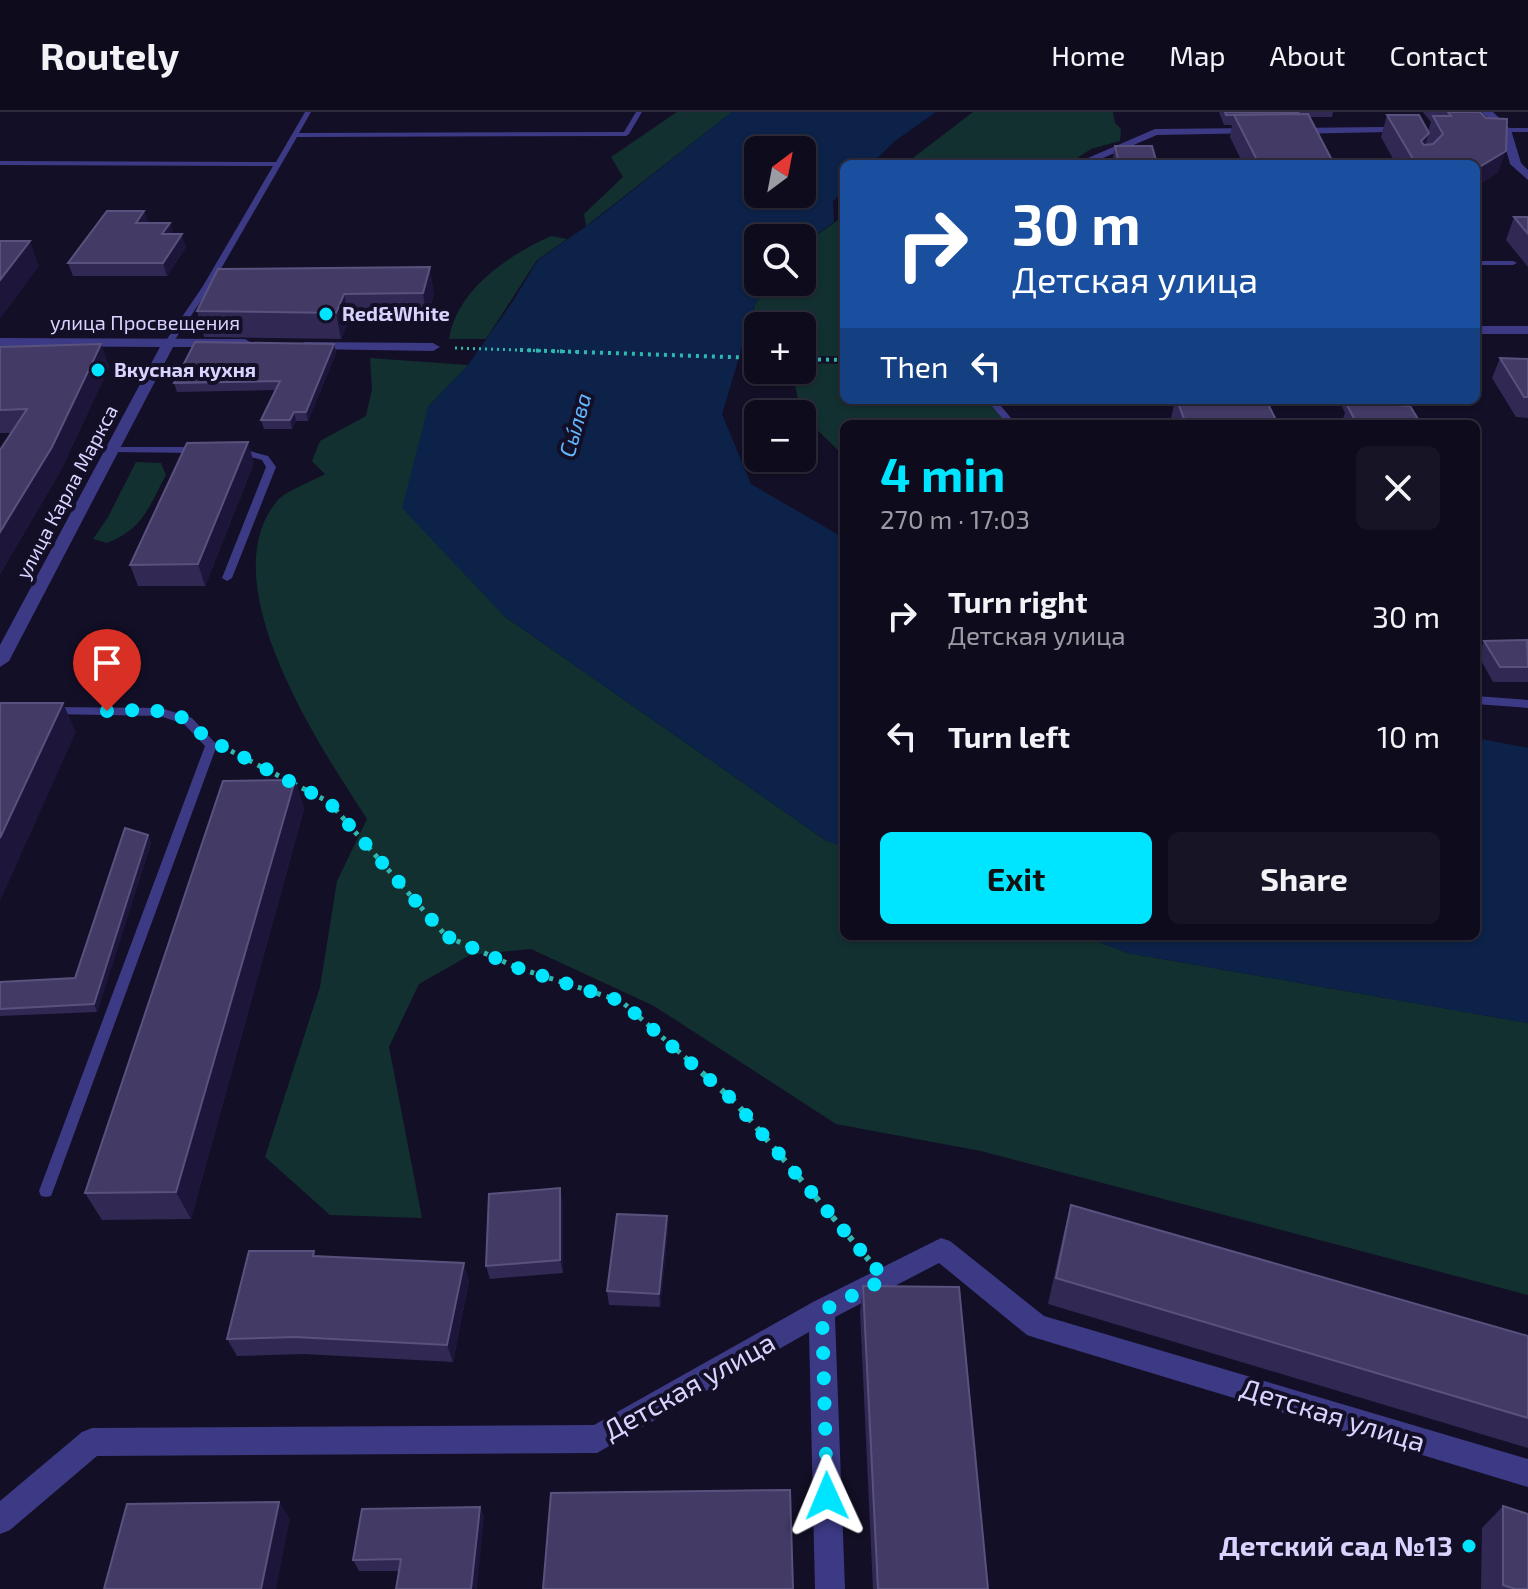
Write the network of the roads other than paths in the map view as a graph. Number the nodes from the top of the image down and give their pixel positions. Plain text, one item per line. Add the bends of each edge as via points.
1 (308, 112) edge
2 (639, 112) edge
3 (1487, 112) edge
4 (1384, 130) edge
5 (1506, 130) junction
6 (1528, 130) edge
7 (1262, 131) edge
8 (1277, 131) edge
9 (295, 135) junction
10 (1087, 160) edge
11 (0, 163) edge
12 (278, 164) junction
13 (1528, 177) edge
14 (1480, 263) edge
15 (1513, 263) dead end
16 (1480, 330) edge
17 (1528, 330) edge
18 (0, 342) edge
19 (169, 342) junction
20 (263, 344) edge
21 (294, 344) edge
22 (438, 348) road end
23 (994, 404) edge
24 (1008, 420) edge
25 (112, 450) junction
26 (227, 578) dead end
27 (0, 661) edge
28 (1480, 700) edge
29 (1528, 704) edge
30 (44, 711) edge
31 (46, 1191) dead end
32 (822, 1311) junction
33 (1528, 1473) edge
34 (0, 1520) edge
35 (830, 1589) edge

1 - 9 lane
2 - 9 lane via 626,134
3 - 5 street
4 - 8 street
5 - 6 lane
5 - 13 street via 1516,164
7 - 10 street via 1155,132
9 - 12 lane
11 - 12 lane
12 - 19 lane
14 - 15 lane
16 - 17 street
18 - 19 street, улица Просвещения
19 - 20 street, улица Просвещения
19 - 25 street, улица Карла Маркса
21 - 22 street
23 - 24 lane
25 - 26 lane via 236,450 265,458 271,467
25 - 27 street, улица Карла Маркса
28 - 29 lane
30 - 31 lane via 161,712 188,721 211,745
32 - 33 street, Детская улица via 941,1249 1036,1326
32 - 34 street, Детская улица via 597,1439 92,1442
32 - 35 street

